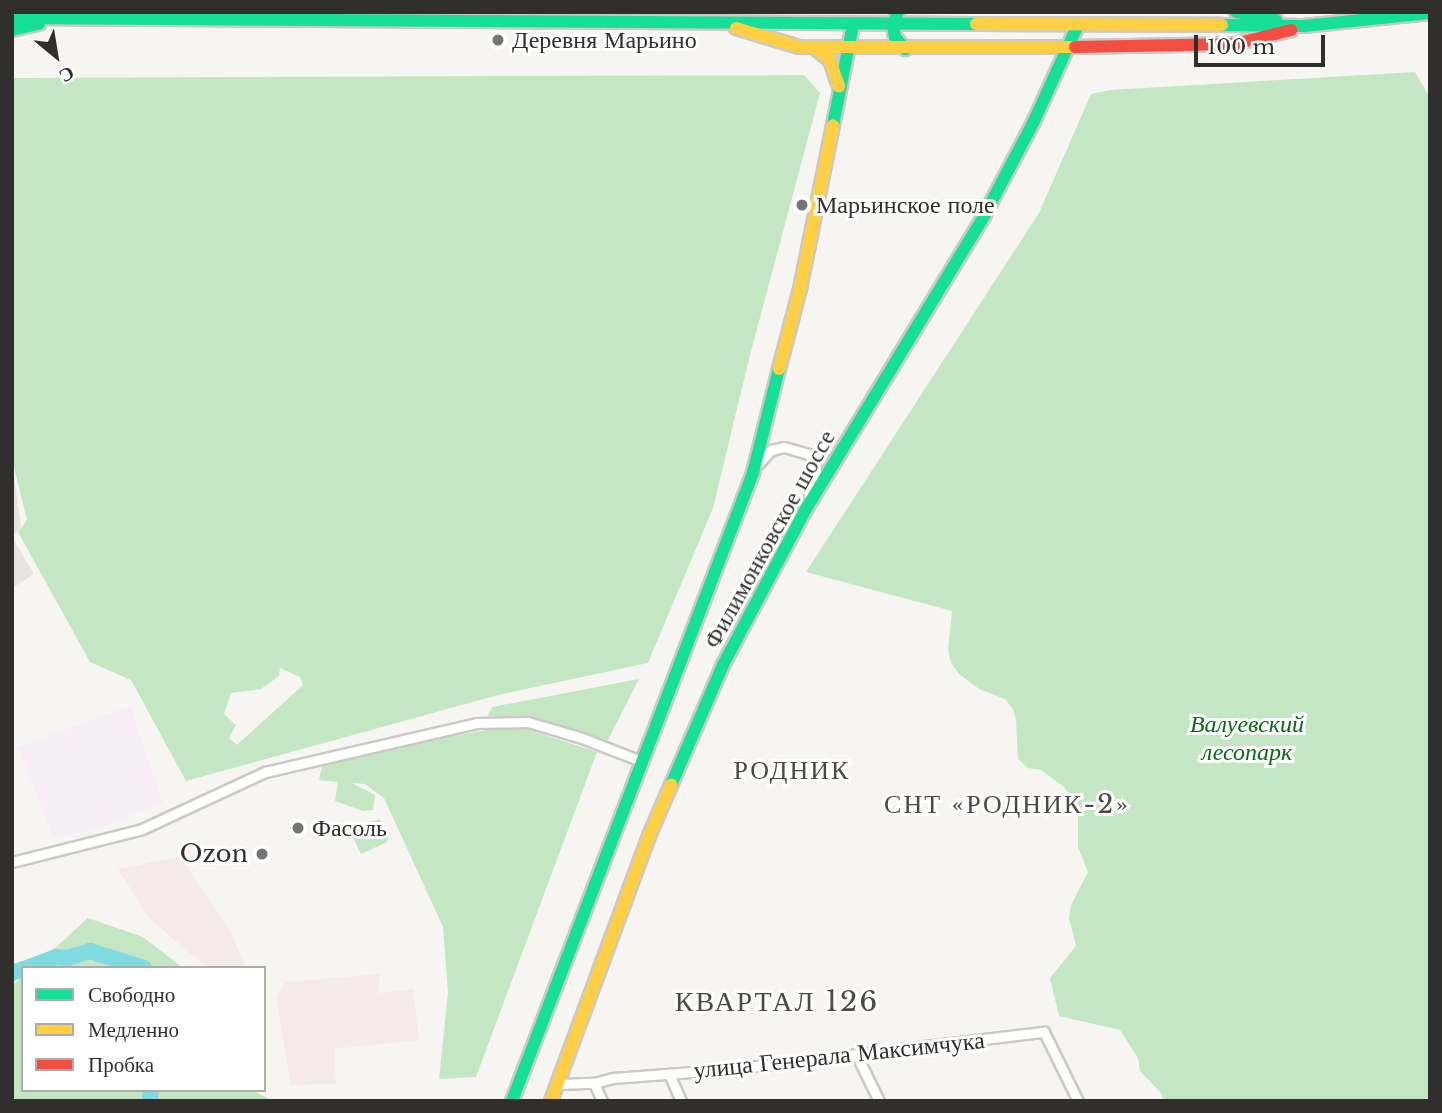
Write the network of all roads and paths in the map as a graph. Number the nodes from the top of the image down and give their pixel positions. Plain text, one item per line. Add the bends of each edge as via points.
1 (147, 12) edge
2 (898, 12) edge
3 (1236, 12) edge
4 (1430, 13) edge
5 (1079, 16) edge
6 (12, 18) edge
7 (62, 19) junction
8 (130, 19) junction
9 (854, 19) edge
10 (719, 23) junction
11 (893, 25) junction
12 (1303, 26) junction
13 (12, 30) edge
14 (814, 47) junction
15 (1069, 47) junction
16 (848, 48) junction
17 (905, 48) junction
18 (840, 89) junction
19 (753, 473) junction
20 (806, 509) junction
21 (641, 761) junction
22 (12, 862) edge
23 (856, 1054) junction
24 (669, 1074) junction
25 (594, 1083) junction
26 (558, 1084) junction
27 (512, 1101) edge
28 (551, 1101) edge
29 (602, 1101) edge
30 (681, 1101) edge
31 (879, 1101) edge
32 (1078, 1101) edge

1 - 8 main road
2 - 11 main road
3 - 12 main road
4 - 12 main road
5 - 11 main road
5 - 12 main road
5 - 15 main road, Филимонковское шоссе
6 - 7 main road
7 - 8 main road
7 - 13 main road
8 - 10 main road
9 - 10 main road
9 - 11 main road
9 - 16 main road, Филимонковское шоссе
10 - 14 main road via 799,47
11 - 17 main road via 895,37
12 - 15 main road via 1235,44
14 - 16 main road
14 - 18 main road via 830,60
15 - 17 main road
15 - 20 main road, Филимонковское шоссе via 982,219
16 - 17 main road
16 - 18 main road, Филимонковское шоссе
18 - 19 main road, Филимонковское шоссе via 800,289
19 - 20 street via 771,450 784,447 808,454 816,475
19 - 21 main road, Филимонковское шоссе
20 - 26 main road, Филимонковское шоссе via 723,665 649,836
21 - 22 street via 528,722 477,723 265,772 142,830
21 - 27 main road, Филимонковское шоссе
23 - 24 street, улица Генерала Максимчука
23 - 31 street
23 - 32 street, улица Генерала Максимчука via 1044,1032
24 - 25 street, улица Генерала Максимчука
24 - 30 street
25 - 26 street, улица Генерала Максимчука
25 - 29 street
26 - 28 main road, Филимонковское шоссе

